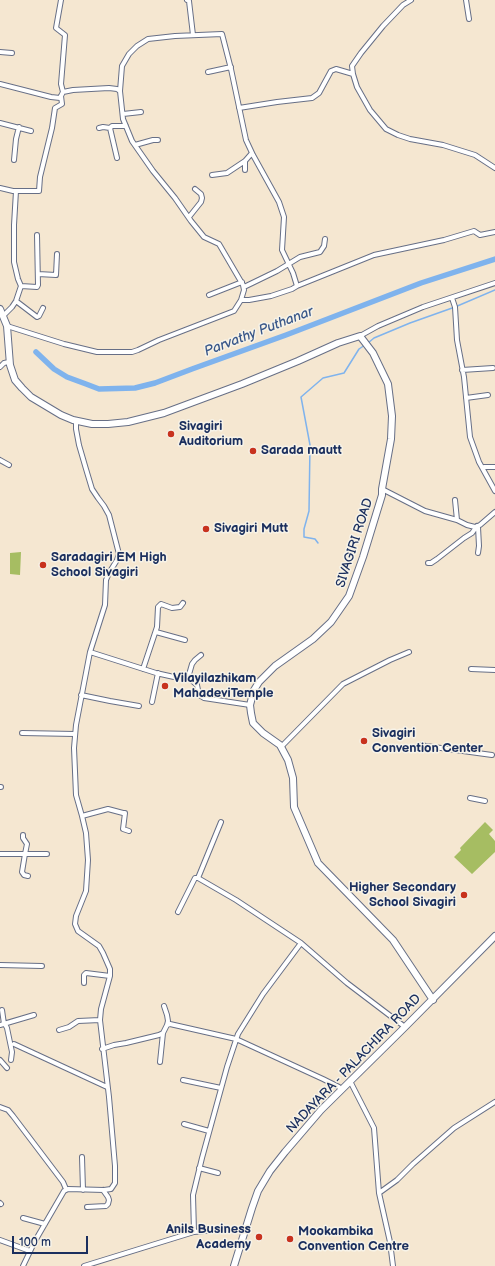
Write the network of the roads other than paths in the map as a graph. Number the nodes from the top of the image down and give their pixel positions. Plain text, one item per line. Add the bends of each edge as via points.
1 (61, 0) edge
2 (187, 0) edge
3 (410, 0) edge
4 (466, 0) edge
5 (469, 19) dead end
6 (194, 35) junction
7 (0, 52) edge
8 (12, 53) dead end
9 (231, 67) junction
10 (208, 72) dead end
11 (353, 74) junction
12 (0, 84) edge
13 (120, 91) junction
14 (62, 94) junction
15 (239, 108) junction
16 (141, 112) dead end
17 (123, 114) junction
18 (0, 123) edge
19 (126, 126) junction
20 (19, 127) junction
21 (99, 128) dead end
22 (110, 128) junction
23 (31, 131) dead end
24 (158, 140) dead end
25 (135, 145) junction
26 (252, 153) junction
27 (117, 158) dead end
28 (14, 160) dead end
29 (245, 160) junction
30 (495, 168) edge
31 (245, 170) dead end
32 (212, 175) dead end
33 (0, 188) edge
34 (195, 189) dead end
35 (16, 191) junction
36 (189, 217) junction
37 (495, 232) edge
38 (37, 235) dead end
39 (325, 239) dead end
40 (57, 254) dead end
41 (288, 263) junction
42 (38, 274) junction
43 (242, 282) junction
44 (495, 283) edge
45 (21, 286) junction
46 (297, 286) junction
47 (244, 287) junction
48 (209, 295) dead end
49 (452, 298) junction
50 (241, 300) junction
51 (16, 302) junction
52 (43, 308) dead end
53 (2, 313) edge
54 (7, 326) junction
55 (360, 336) junction
56 (9, 362) junction
57 (0, 367) edge
58 (493, 368) dead end
59 (462, 370) junction
60 (488, 395) dead end
61 (466, 398) junction
62 (76, 421) junction
63 (0, 460) edge
64 (9, 465) dead end
65 (484, 467) dead end
66 (495, 467) edge
67 (382, 489) junction
68 (495, 491) edge
69 (455, 500) dead end
70 (495, 512) edge
71 (456, 520) junction
72 (477, 526) junction
73 (478, 552) dead end
74 (428, 563) dead end
75 (183, 603) dead end
76 (156, 632) junction
77 (185, 640) dead end
78 (90, 652) junction
79 (409, 652) dead end
80 (201, 655) dead end
81 (143, 669) junction
82 (471, 669) dead end
83 (495, 670) edge
84 (158, 673) junction
85 (188, 678) junction
86 (81, 695) junction
87 (152, 702) dead end
88 (250, 705) junction
89 (139, 706) dead end
90 (22, 733) dead end
91 (75, 734) junction
92 (419, 745) dead end
93 (281, 747) junction
94 (492, 755) dead end
95 (470, 798) dead end
96 (485, 801) dead end
97 (82, 816) junction
98 (221, 822) dead end
99 (129, 832) dead end
100 (23, 835) dead end
101 (0, 854) edge
102 (25, 854) junction
103 (47, 854) dead end
104 (28, 876) dead end
105 (198, 878) junction
106 (178, 912) dead end
107 (494, 938) edge
108 (301, 943) junction
109 (0, 966) edge
110 (42, 966) dead end
111 (110, 976) junction
112 (84, 983) dead end
113 (433, 1000) junction
114 (164, 1006) dead end
115 (2, 1010) dead end
116 (34, 1015) dead end
117 (100, 1020) junction
118 (3, 1025) edge
119 (167, 1025) junction
120 (405, 1028) junction
121 (59, 1030) dead end
122 (163, 1033) junction
123 (236, 1039) junction
124 (14, 1044) dead end
125 (102, 1049) junction
126 (0, 1060) edge
127 (11, 1060) dead end
128 (160, 1062) dead end
129 (7, 1068) dead end
130 (183, 1080) dead end
131 (350, 1081) junction
132 (108, 1087) junction
133 (221, 1088) junction
134 (341, 1090) junction
135 (495, 1102) edge
136 (0, 1107) edge
137 (184, 1124) dead end
138 (209, 1131) junction
139 (82, 1158) dead end
140 (200, 1168) junction
141 (218, 1173) dead end
142 (66, 1190) junction
143 (83, 1190) junction
144 (103, 1190) junction
145 (379, 1194) junction
146 (88, 1207) dead end
147 (23, 1218) dead end
148 (44, 1224) junction
149 (245, 1230) junction
150 (194, 1232) junction
151 (0, 1240) edge
152 (30, 1251) junction
153 (23, 1266) edge
154 (84, 1266) edge
155 (234, 1266) edge
156 (393, 1266) edge

1 - 14 street via 56,28 65,35
2 - 6 street
3 - 11 street via 383,26 361,53 352,66
4 - 5 street
6 - 9 street via 222,34
6 - 13 street via 158,37 148,39 137,46 122,66
7 - 8 street
9 - 10 street
9 - 15 street
11 - 15 street via 336,69 331,71 319,93 312,98
11 - 30 street via 370,110 386,129 410,139 443,145 475,155
12 - 14 street via 52,97 60,98
13 - 14 street via 109,88 73,90
13 - 17 street
14 - 35 street via 62,104 55,108 39,191
15 - 26 street via 246,140
16 - 17 street
17 - 19 street
18 - 20 street
19 - 22 street
19 - 25 street
20 - 23 street
20 - 28 street
21 - 22 street
22 - 27 street
24 - 25 street
25 - 36 street
26 - 29 street
26 - 41 street via 282,210 282,250
29 - 31 street
29 - 32 street via 227,173
33 - 35 street
34 - 36 street via 202,198
35 - 45 street via 14,256
36 - 43 street via 206,238 219,244
37 - 46 street via 480,235 474,231 374,255
38 - 42 street
39 - 41 street via 320,252
40 - 42 street via 56,276
41 - 46 street
41 - 47 street
42 - 45 street via 38,286
43 - 47 street
43 - 48 street
44 - 49 street
45 - 51 street
46 - 50 street via 271,296
47 - 50 street
49 - 55 street via 391,320
49 - 59 street
50 - 54 street via 234,311 132,352 97,352
51 - 52 street via 37,317
51 - 53 street
53 - 54 main road
54 - 56 main road
55 - 62 main road via 164,413 108,424
55 - 67 main road, SIVAGIRI ROAD via 388,384 392,416 391,440
56 - 57 street
56 - 62 main road via 15,380 31,397
58 - 59 street
59 - 61 street
60 - 61 street
61 - 68 street via 470,437 479,462
62 - 78 street via 79,445 92,488 109,515 119,554 106,580 106,605
63 - 64 street
65 - 66 street
67 - 71 street via 425,511
67 - 88 main road, SIVAGIRI ROAD via 372,529 349,596 322,631 275,666 259,682
69 - 71 street
70 - 72 street
71 - 72 street
72 - 73 street
72 - 74 street via 472,533
75 - 76 street via 175,608 159,605
76 - 77 street
76 - 81 street
78 - 81 street
78 - 86 street
79 - 93 street via 343,684
80 - 85 street via 192,664
81 - 84 street
82 - 83 street
84 - 85 street
84 - 87 street
85 - 88 street via 196,683 202,697
86 - 89 street
86 - 91 street
88 - 93 main road via 253,723
90 - 91 street
91 - 97 street via 76,795
92 - 94 street
93 - 113 main road via 293,778 294,807 318,863 394,940
95 - 96 street
97 - 99 street via 108,809 125,813 123,829
97 - 111 street via 88,849 87,882 75,924 78,931 101,949
98 - 105 street
100 - 102 street via 27,844
101 - 102 street
102 - 103 street
102 - 104 street via 22,872
105 - 106 street via 194,878
105 - 108 street
107 - 113 main road, NADAYARA - PALACHIRA ROAD
108 - 120 street
108 - 123 street via 263,994
109 - 110 street
111 - 112 street via 86,973
111 - 117 street
113 - 120 main road, NADAYARA - PALACHIRA ROAD
114 - 119 street
115 - 118 street
116 - 118 street
117 - 121 street via 78,1021
117 - 125 street
118 - 127 street via 7,1028
119 - 122 street
119 - 123 street
120 - 131 main road, NADAYARA - PALACHIRA ROAD
122 - 125 street
122 - 128 street
123 - 133 street
123 - 134 street via 323,1079
124 - 132 street
125 - 132 street
126 - 129 street
130 - 133 street
131 - 134 main road, NADAYARA - PALACHIRA ROAD
131 - 145 street via 374,1128
132 - 144 street via 115,1183 111,1188
133 - 138 street
134 - 149 main road, NADAYARA - PALACHIRA ROAD via 308,1124 270,1171 258,1191
135 - 145 street via 454,1128
136 - 142 street via 8,1110 13,1116 63,1182
137 - 138 street
138 - 140 street
139 - 143 street
140 - 141 street
140 - 150 street via 193,1195
142 - 143 street
142 - 148 street
143 - 144 street
144 - 146 street via 108,1197 108,1204
145 - 156 street
147 - 148 street
148 - 152 street
149 - 150 street
149 - 155 main road, NADAYARA - PALACHIRA ROAD
150 - 154 street
151 - 152 street
152 - 153 street

